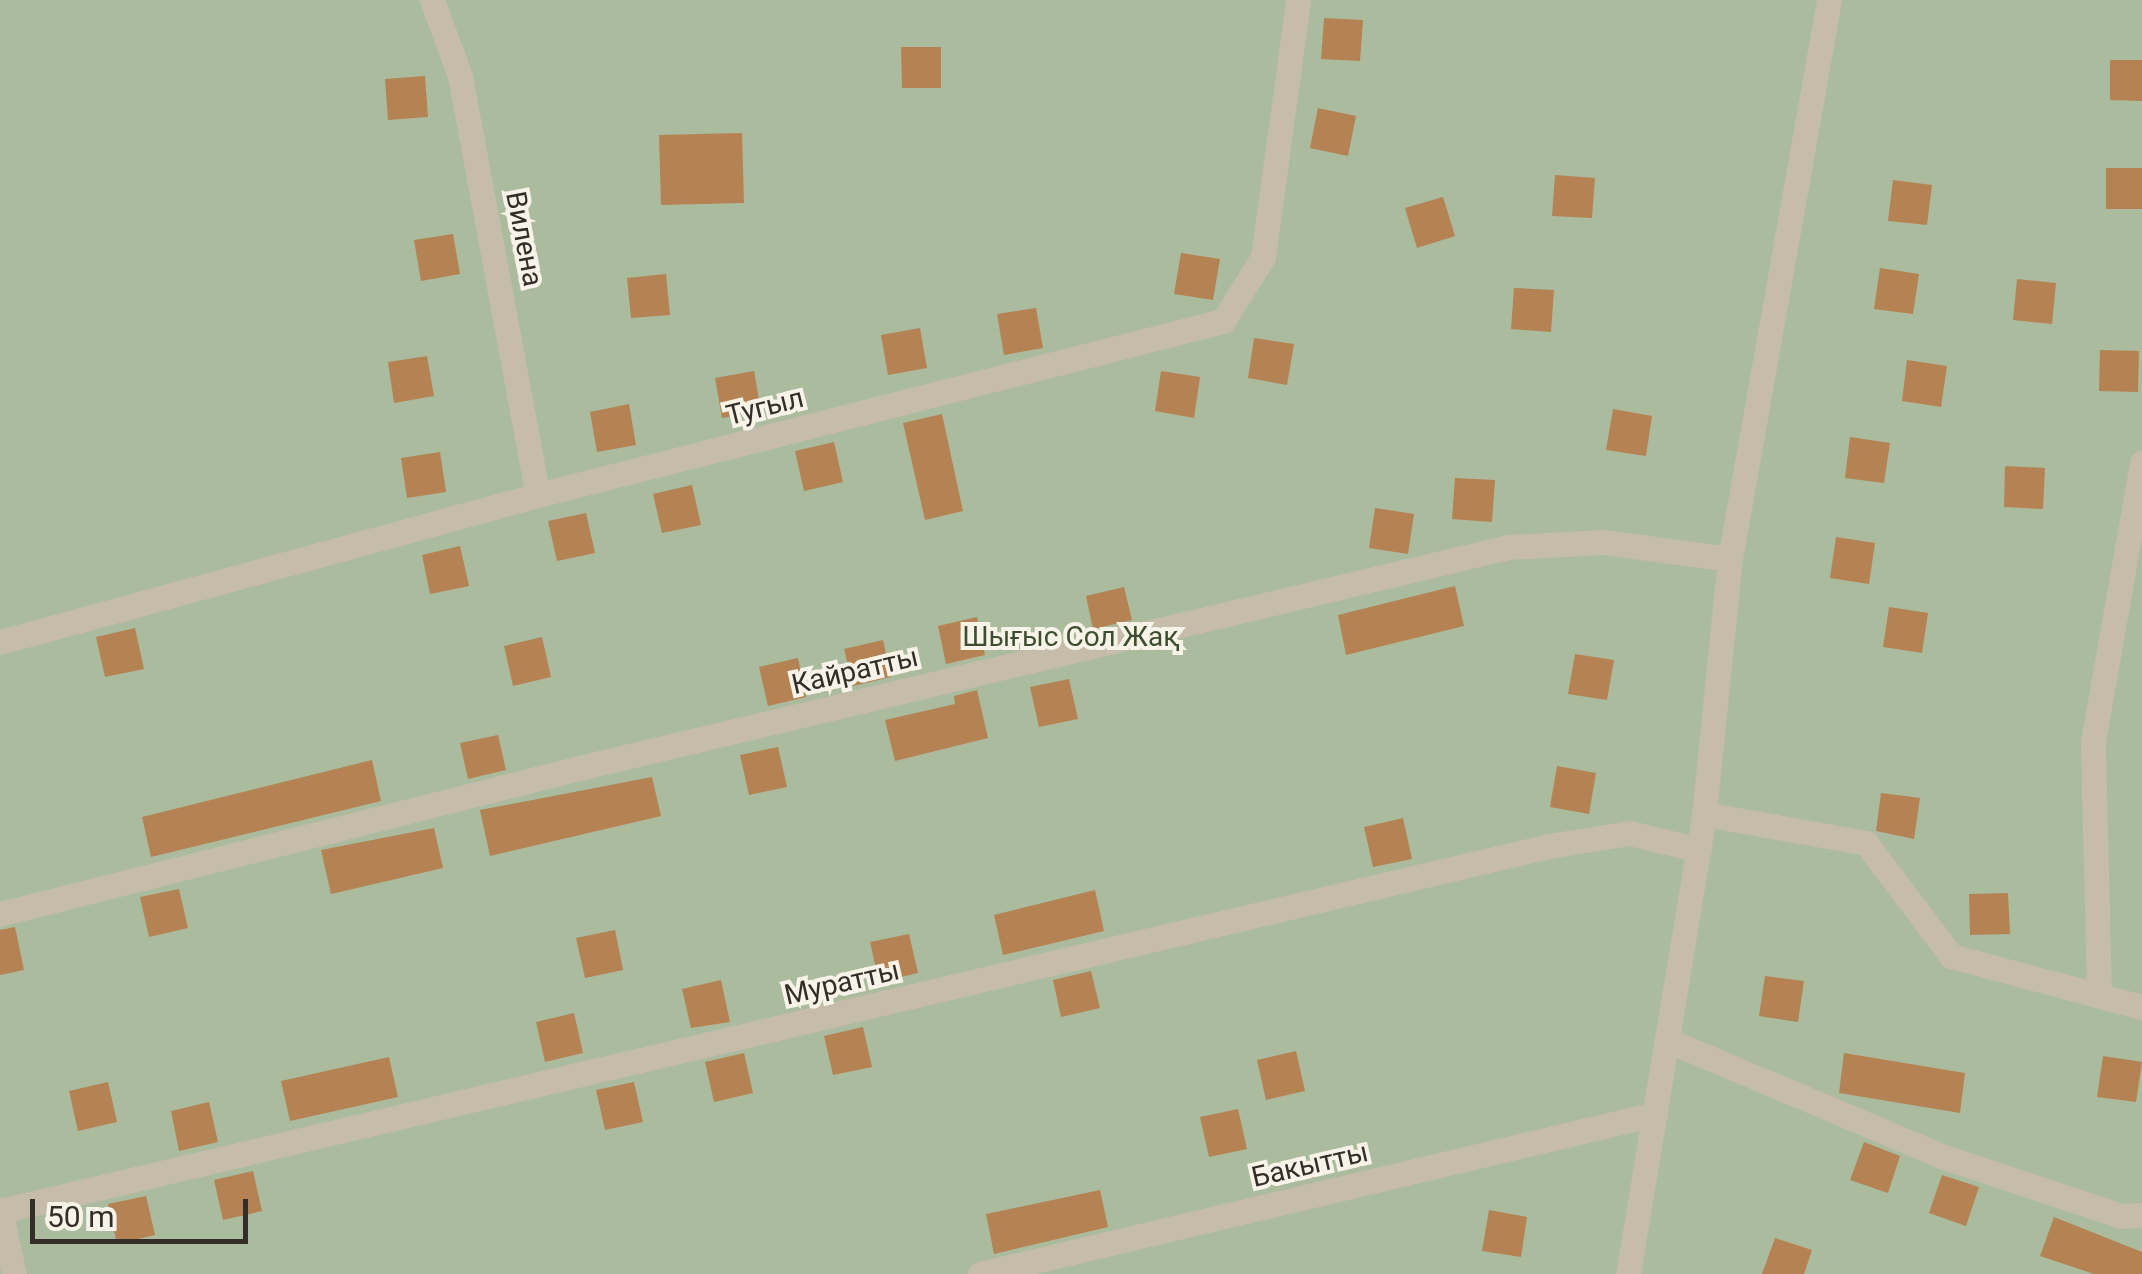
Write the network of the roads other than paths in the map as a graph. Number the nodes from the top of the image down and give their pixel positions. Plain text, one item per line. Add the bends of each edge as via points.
1 (432, 0) edge
2 (1298, 0) edge
3 (1829, 0) edge
4 (2142, 462) edge
5 (538, 496) junction
6 (1730, 558) junction
7 (0, 642) edge
8 (1704, 814) junction
9 (1699, 850) junction
10 (0, 914) edge
11 (2099, 994) junction
12 (2142, 1007) edge
13 (1667, 1040) junction
14 (1655, 1114) junction
15 (0, 1211) edge
16 (2142, 1215) edge
17 (14, 1274) edge
18 (980, 1274) edge
19 (1628, 1274) edge

1 - 5 street, Вилена via 468,113
2 - 5 street, Тугыл via 1262,257 1223,321
3 - 6 street
4 - 11 street via 2093,741
5 - 7 street, Тугыл
6 - 8 street
6 - 10 street, Кайратты via 1603,542 1508,547 576,768
8 - 9 street
8 - 11 street via 1866,843 1951,956
9 - 13 street
9 - 15 street, Муратты via 1630,833 1549,846
11 - 12 street
13 - 14 street
13 - 16 street via 1941,1156 2122,1216
14 - 18 street, Бакытты
14 - 19 street
15 - 17 street

